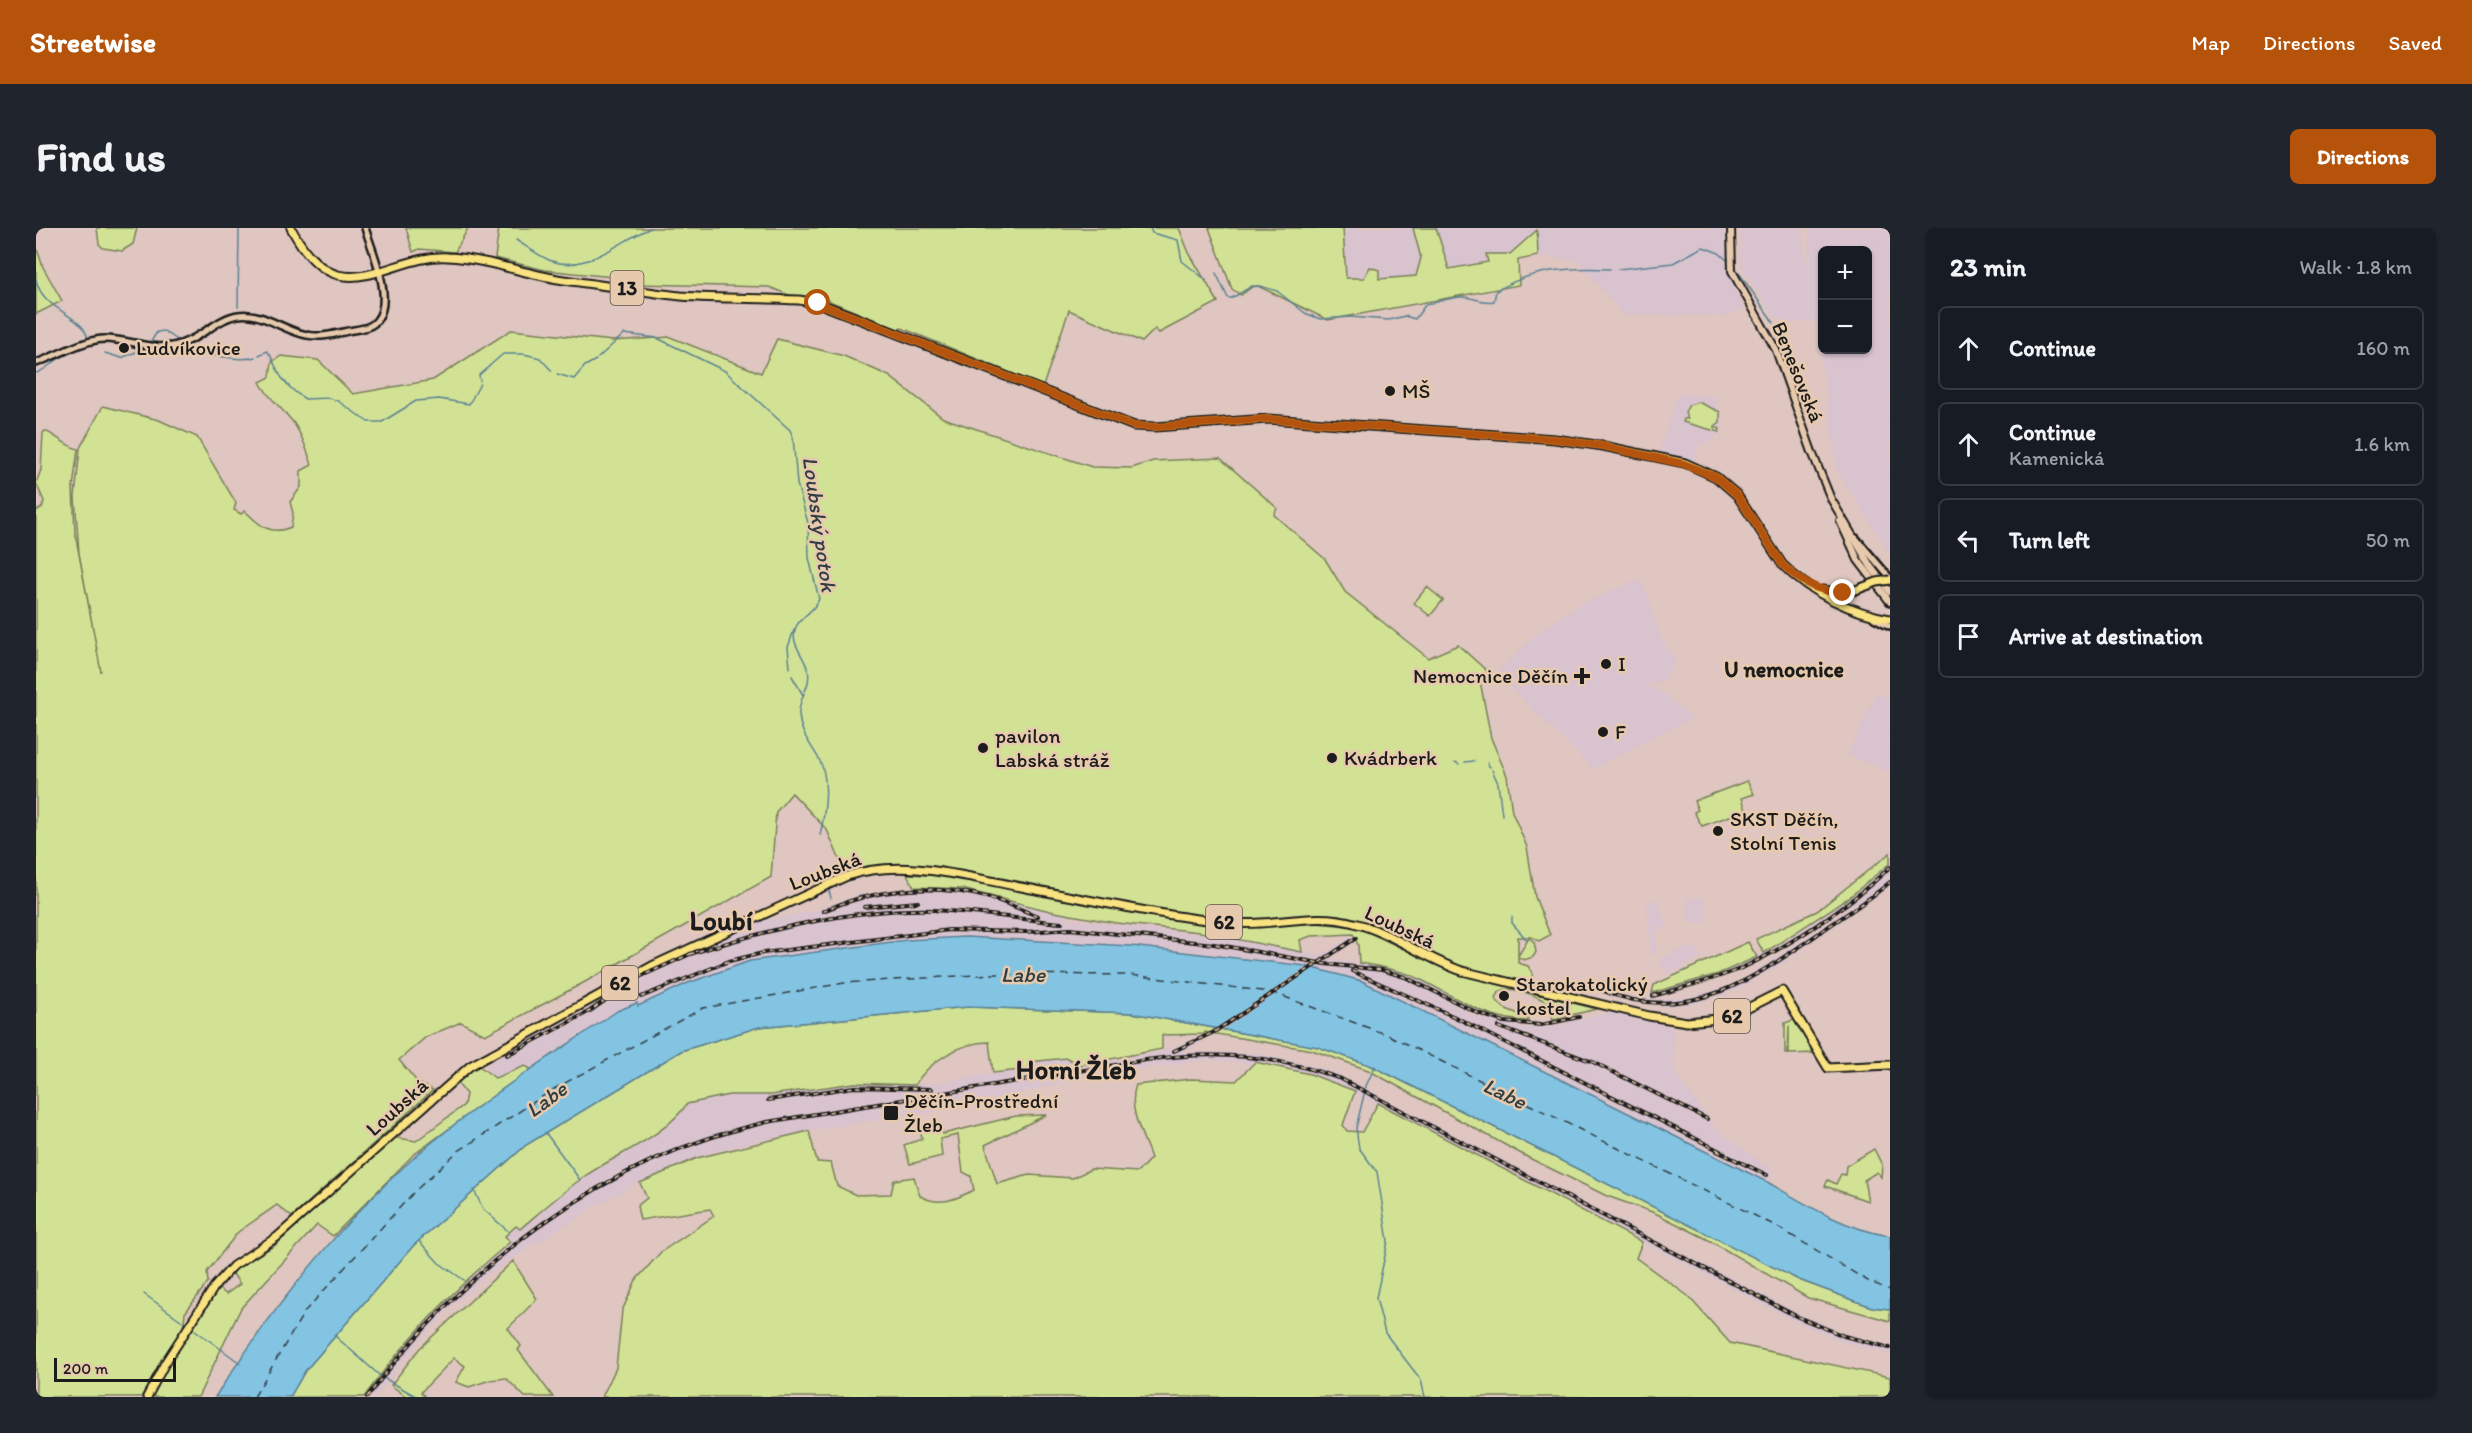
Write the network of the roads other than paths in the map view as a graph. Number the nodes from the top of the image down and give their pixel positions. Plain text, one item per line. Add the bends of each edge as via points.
1 (291, 228) edge
2 (365, 228) edge
3 (1731, 228) edge
4 (380, 271) junction
5 (36, 363) edge
6 (1831, 499) junction
7 (1848, 528) junction
8 (1890, 579) edge
9 (1812, 587) junction
10 (1890, 592) edge
11 (1890, 602) edge
12 (1873, 617) junction
13 (1890, 619) edge
14 (1890, 626) edge
15 (1890, 1065) edge
16 (147, 1397) edge

1 - 4 main road, 13 via 313,259 332,273 353,276
2 - 4 street
3 - 6 main road, Benešovská via 1732,271 1776,350
4 - 5 street via 380,315 368,327 306,335 258,317 238,315 197,339 171,347 111,339 88,342
4 - 9 main road, 13 via 417,258 449,256 548,277 673,295 799,300 828,306 1139,427 1256,419 1322,422 1572,440 1684,464 1716,477 1731,489 1782,564
6 - 7 main road, Benešovská
6 - 11 main road via 1858,560
7 - 8 street, Benešovská
7 - 10 main road, Benešovská via 1870,567
8 - 9 main road, 13, bridge via 1853,591
9 - 12 main road, 13
12 - 13 main road, 13
12 - 14 street
15 - 16 main road, Loubská / 62 via 1828,1068 1782,991 1728,1018 1677,1021 1462,971 1383,933 1334,919 1235,924 948,873 892,869 853,874 652,966 470,1066 277,1236 233,1266 215,1286

